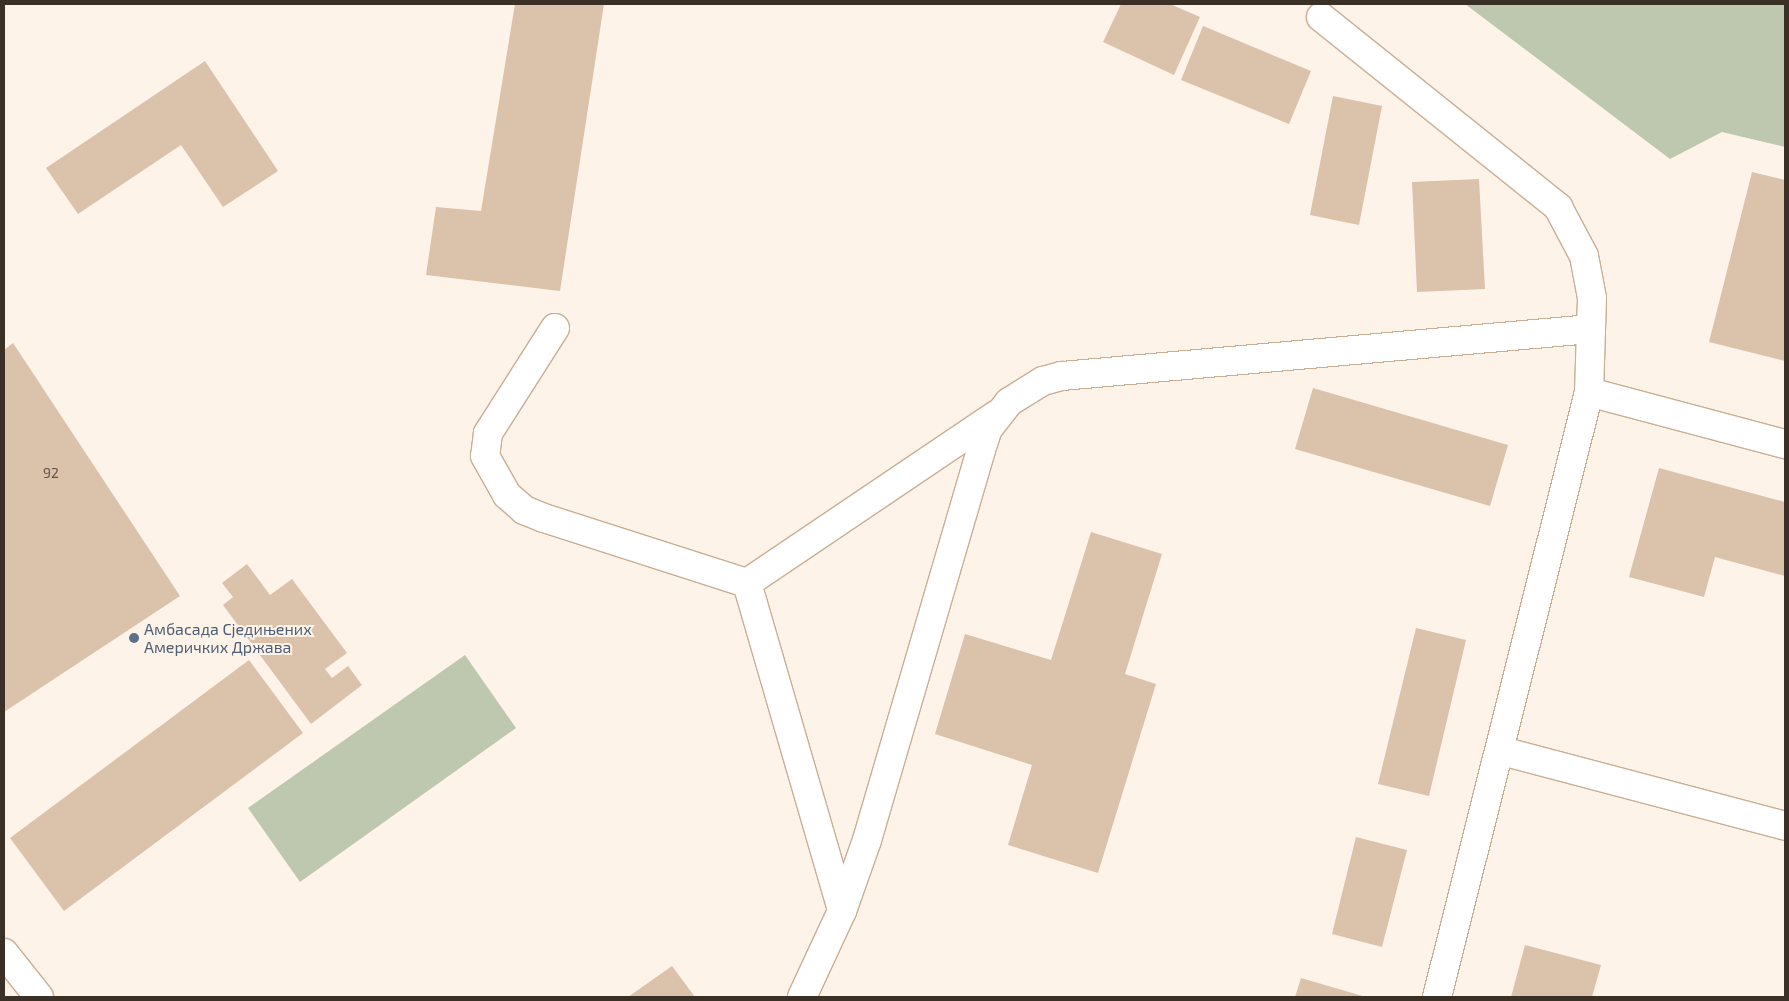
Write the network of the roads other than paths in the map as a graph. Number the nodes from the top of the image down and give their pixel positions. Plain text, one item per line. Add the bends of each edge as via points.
1 (1321, 17) dead end
2 (555, 328) dead end
3 (1591, 329) junction
4 (1589, 392) junction
5 (998, 414) junction
6 (1785, 444) edge
7 (747, 583) junction
8 (1502, 751) junction
9 (1785, 826) edge
10 (842, 911) junction
11 (4, 953) edge
12 (39, 997) edge
13 (802, 997) edge
14 (1437, 997) edge

1 - 3 lane via 1558,207 1584,256 1592,298
2 - 7 lane via 488,433 485,456 507,495 524,510 544,518
3 - 4 lane
3 - 5 lane via 1062,376 1026,389
4 - 6 lane
4 - 8 lane
5 - 7 lane
5 - 10 lane via 981,450 892,762
7 - 10 lane
8 - 9 lane
8 - 14 lane
10 - 13 lane
11 - 12 lane

